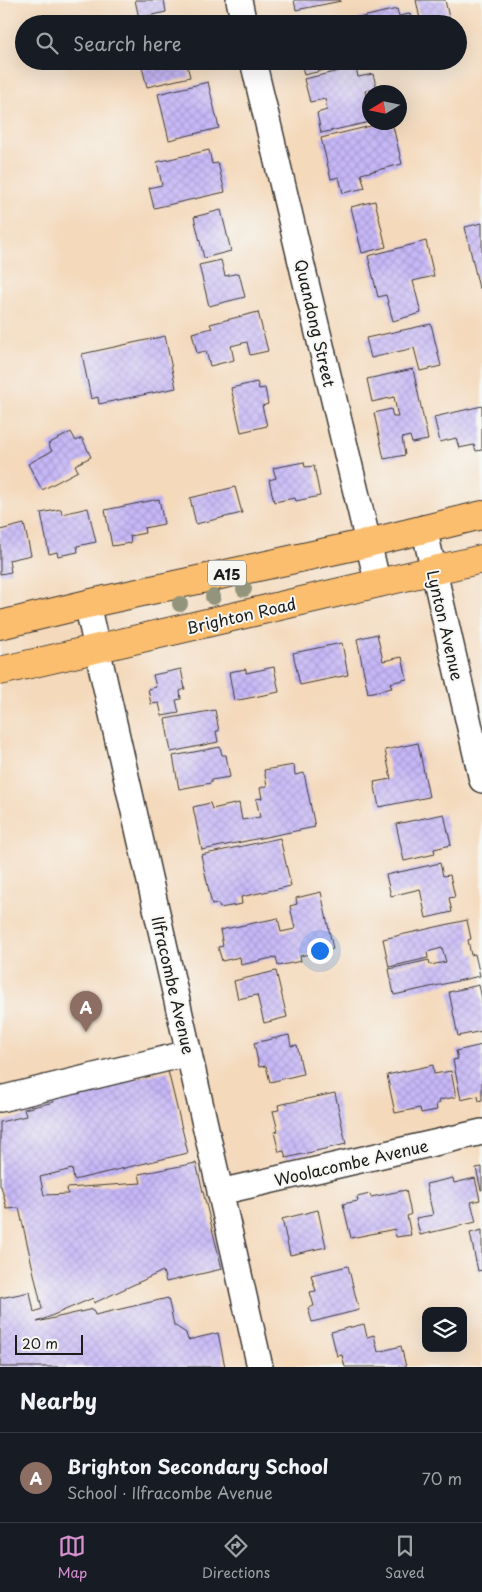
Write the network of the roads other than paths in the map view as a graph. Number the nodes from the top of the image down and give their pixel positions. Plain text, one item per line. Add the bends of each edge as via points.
1 (239, 0) edge
2 (242, 15) edge
3 (255, 70) edge
4 (482, 515) edge
5 (424, 528) junction
6 (368, 543) junction
7 (482, 559) edge
8 (433, 571) junction
9 (378, 584) junction
10 (87, 604) junction
11 (0, 625) edge
12 (98, 648) junction
13 (0, 671) edge
14 (482, 780) edge
15 (189, 1053) junction
16 (0, 1099) edge
17 (482, 1132) edge
18 (220, 1192) junction
19 (260, 1367) edge

1 - 2 street
3 - 6 street, Quandong Street
4 - 5 main road, A15
5 - 6 main road, A15
5 - 8 street, Lynton Avenue
6 - 9 street, Quandong Street
6 - 10 main road, A15
7 - 8 main road, Brighton Road
8 - 9 main road, Brighton Road
8 - 14 street, Lynton Avenue
9 - 12 main road, Brighton Road
10 - 11 main road, A15
10 - 12 street, Ilfracombe Avenue
12 - 13 main road, Brighton Road
12 - 15 street, Ilfracombe Avenue
15 - 16 street
15 - 18 street, Ilfracombe Avenue
17 - 18 street, Woolacombe Avenue
18 - 19 street, Ilfracombe Avenue

